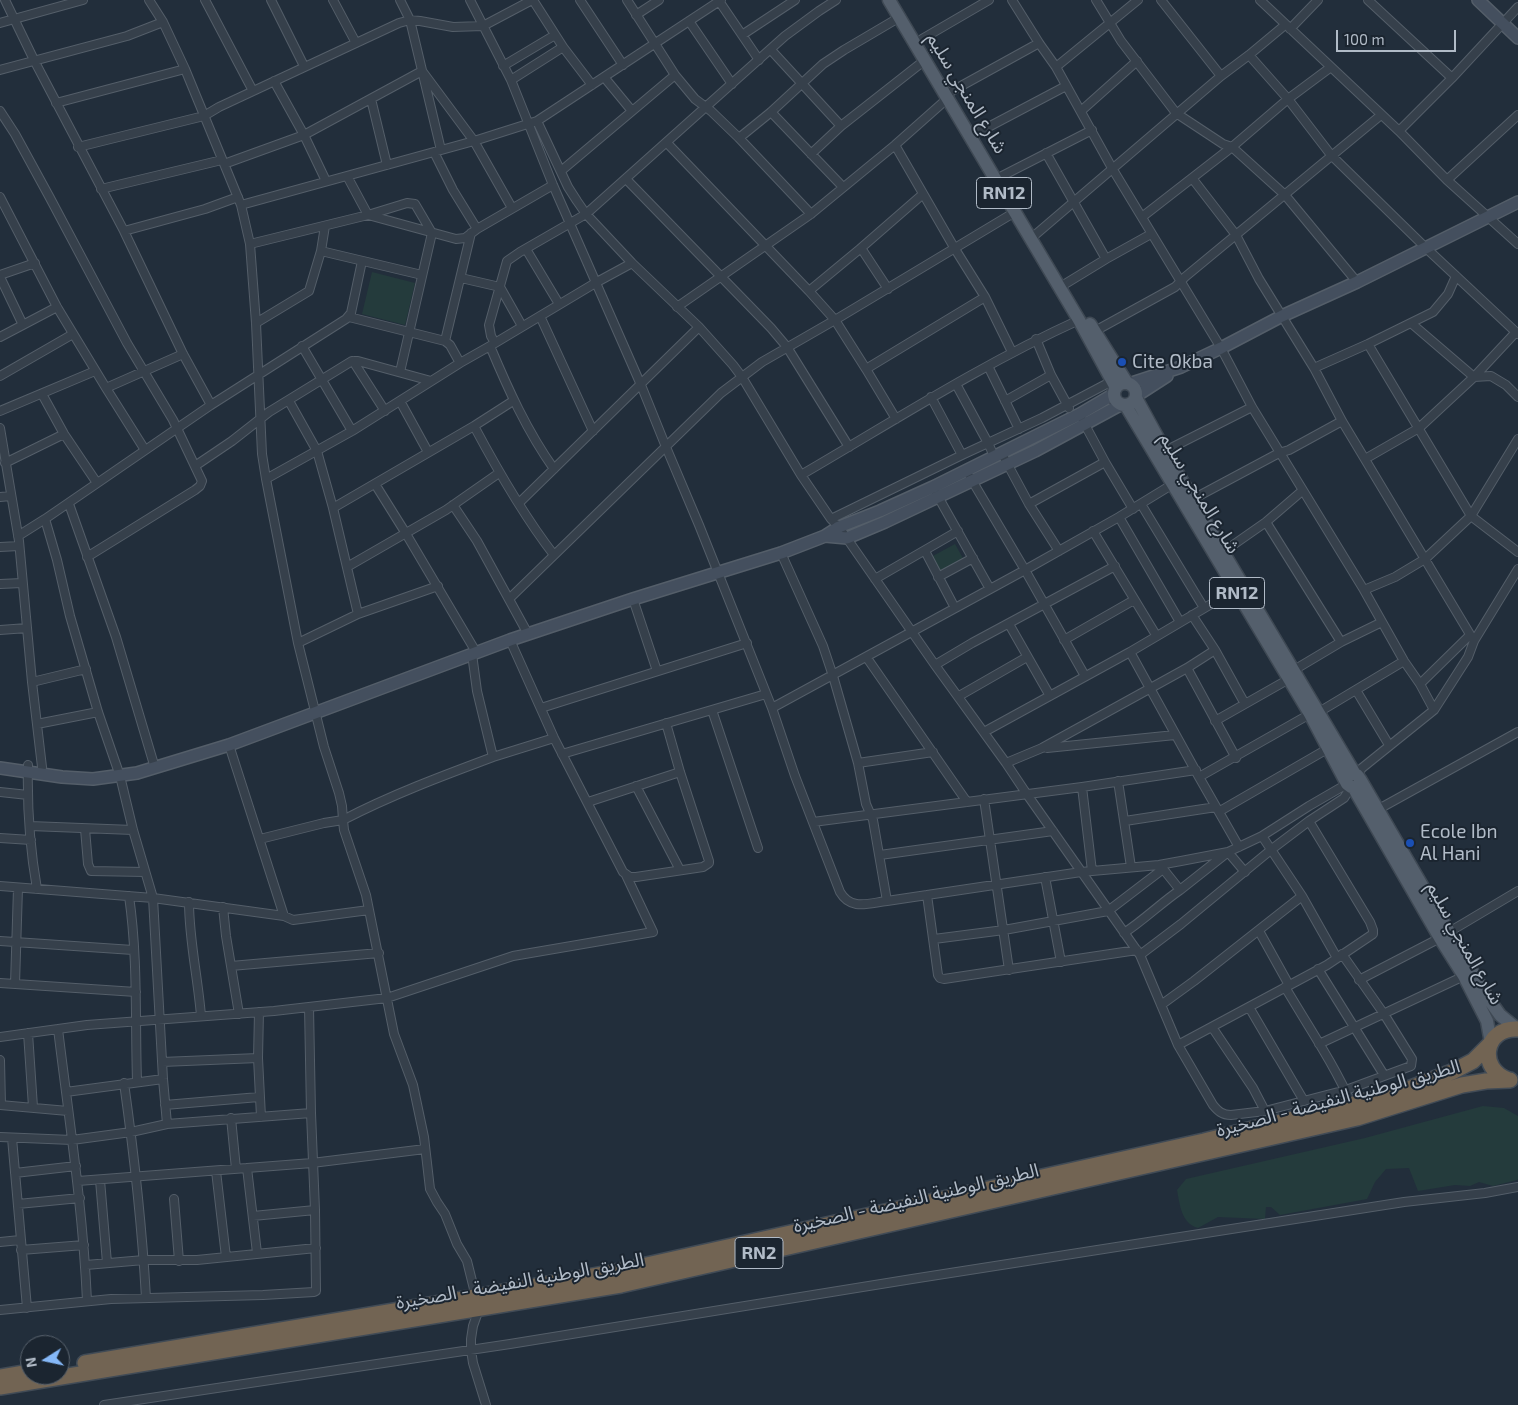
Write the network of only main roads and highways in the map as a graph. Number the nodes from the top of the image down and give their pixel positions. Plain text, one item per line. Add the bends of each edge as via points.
1 (889, 0) edge
2 (898, 0) edge
3 (950, 94) junction
4 (1124, 393) junction
5 (1291, 675) junction
6 (1314, 713) junction
7 (1353, 781) junction
8 (1444, 934) junction
9 (1518, 1029) edge
10 (1491, 1043) junction
11 (1515, 1082) edge
12 (1354, 1112) junction
13 (248, 1341) junction
14 (70, 1366) edge
15 (20, 1374) edge
16 (0, 1377) edge
17 (0, 1387) edge

1 - 3 main road, شارع المنجي سليم / RN12
2 - 3 main road, شارع المنجي سليم / RN12
3 - 4 main road, شارع المنجي سليم / RN12 via 1015,212
3 - 4 main road, شارع المنجي سليم / RN12 via 977,133 1095,331
4 - 5 main road, شارع المنجي سليم / RN12 via 1235,590
4 - 5 main road, شارع المنجي سليم / RN12 via 1165,451
5 - 6 main road, شارع المنجي سليم / RN12
6 - 7 main road, شارع المنجي سليم / RN12
6 - 7 main road, شارع المنجي سليم / RN12 via 1329,748
7 - 8 main road, شارع المنجي سليم / RN12
7 - 8 main road, شارع المنجي سليم / RN12 via 1377,810
8 - 9 main road, شارع المنجي سليم / RN12 via 1500,1014
8 - 10 main road, شارع المنجي سليم / RN12 via 1487,1021
9 - 10 highway, الطريق الوطنية النفيضة - الصخيرة via 1502,1032
10 - 11 highway via 1488,1050 1491,1066 1502,1078
10 - 12 highway, الطريق الوطنية النفيضة - الصخيرة / RN2 via 1473,1061 1452,1072
11 - 12 highway, الطريق الوطنية النفيضة - الصخيرة / RN2 via 1486,1080
12 - 13 highway, الطريق الوطنية النفيضة - الصخيرة / RN2 via 652,1279 477,1303
13 - 14 highway, الطريق الوطنية النفيضة - الصخيرة / RN2
13 - 17 highway, الطريق الوطنية النفيضة - الصخيرة / RN2
15 - 16 highway

